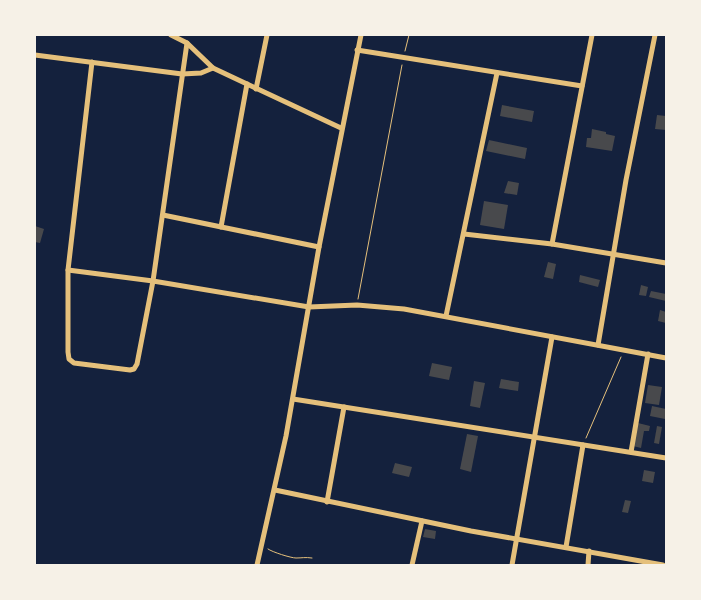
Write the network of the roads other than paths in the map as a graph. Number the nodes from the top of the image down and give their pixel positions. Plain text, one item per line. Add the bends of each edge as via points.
1 (171, 35) edge
2 (266, 35) edge
3 (360, 35) edge
4 (592, 35) edge
5 (655, 35) edge
6 (187, 43) junction
7 (357, 50) junction
8 (35, 55) edge
9 (92, 62) junction
10 (213, 68) junction
11 (497, 73) junction
12 (182, 74) junction
13 (247, 84) junction
14 (582, 86) junction
15 (256, 89) junction
16 (341, 128) junction
17 (163, 215) junction
18 (221, 227) junction
19 (464, 234) junction
20 (552, 244) junction
21 (319, 247) junction
22 (614, 255) junction
23 (666, 263) edge
24 (68, 270) junction
25 (152, 281) junction
26 (309, 307) junction
27 (446, 316) junction
28 (552, 338) junction
29 (598, 345) junction
30 (648, 354) junction
31 (666, 358) edge
32 (293, 399) junction
33 (344, 407) junction
34 (534, 437) junction
35 (583, 445) junction
36 (631, 452) junction
37 (666, 458) edge
38 (275, 490) junction
39 (327, 502) junction
40 (422, 520) junction
41 (516, 539) junction
42 (566, 547) junction
43 (588, 551) junction
44 (257, 565) edge
45 (412, 565) edge
46 (512, 565) edge
47 (588, 565) edge
48 (663, 565) edge

1 - 6 street
2 - 15 street
3 - 7 street
4 - 14 street
5 - 22 street
6 - 10 street
6 - 12 street
7 - 11 street
7 - 16 street
8 - 9 street
9 - 12 street
9 - 24 street
10 - 12 street via 201,73
10 - 13 street
11 - 14 street
11 - 19 street
12 - 17 street
13 - 15 street
13 - 18 street
14 - 20 street
15 - 16 street
16 - 21 street
17 - 18 street
17 - 25 street
18 - 21 street
19 - 20 street
19 - 27 street
20 - 22 street
21 - 26 street
22 - 23 street
22 - 29 street
24 - 25 street
24 - 25 street via 68,352 74,363 134,369
25 - 26 street
26 - 27 street via 357,305 404,308
26 - 32 street
27 - 28 street
28 - 29 street
28 - 34 street
29 - 30 street
30 - 31 street
30 - 36 street
32 - 33 street
32 - 38 street
33 - 34 street
33 - 39 street
34 - 35 street
34 - 41 street
35 - 36 street
35 - 42 street
36 - 37 street
38 - 39 street
38 - 44 street
39 - 40 street
40 - 41 street
40 - 45 street
41 - 42 street
41 - 46 street
42 - 43 street
43 - 47 street
43 - 48 street

